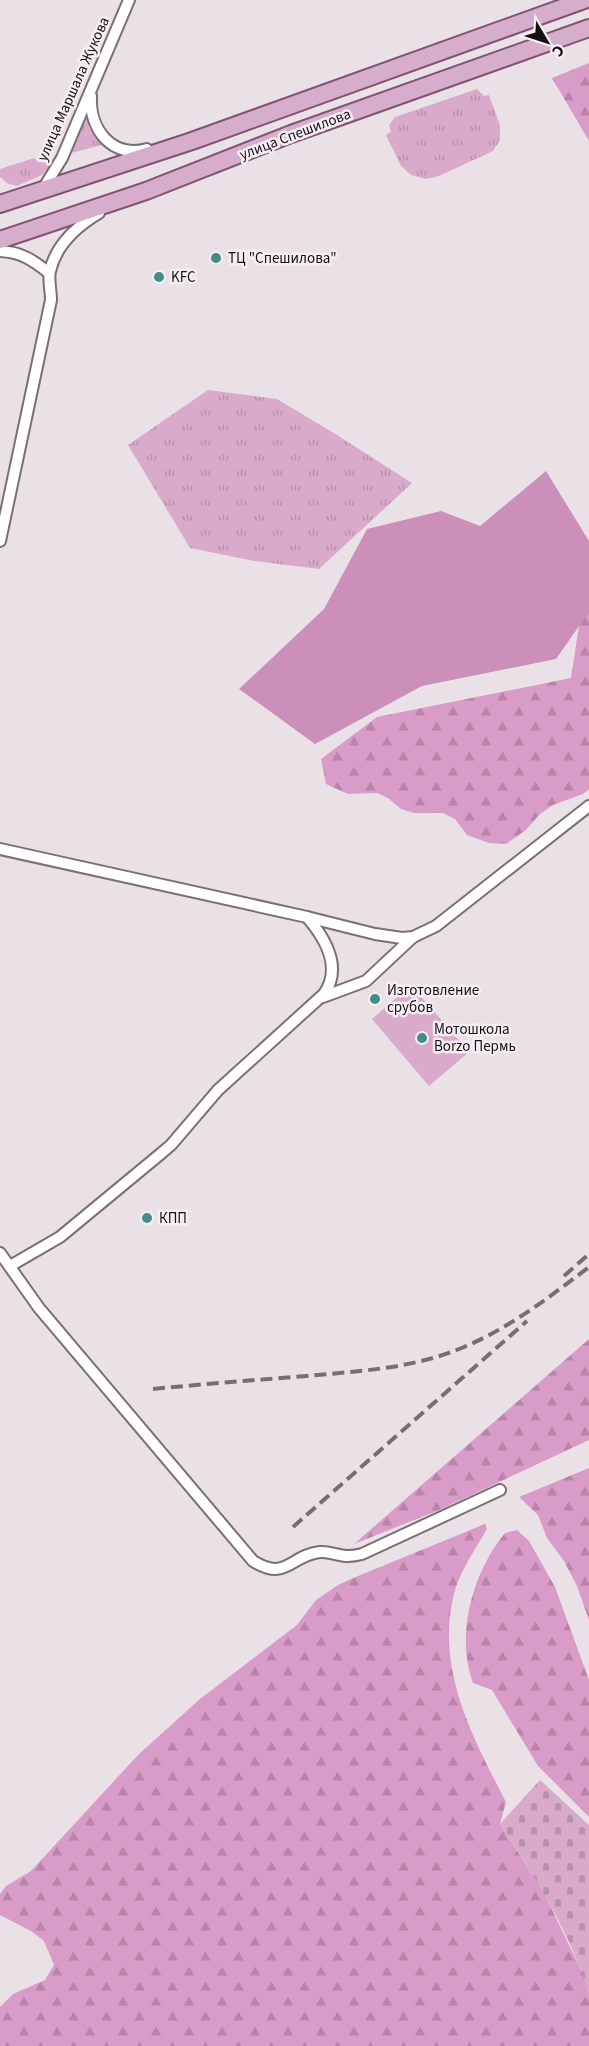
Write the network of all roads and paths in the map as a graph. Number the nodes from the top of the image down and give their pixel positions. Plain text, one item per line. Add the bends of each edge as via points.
1 (129, 0) edge
2 (584, 0) edge
3 (589, 28) edge
4 (94, 81) junction
5 (192, 141) junction
6 (43, 189) junction
7 (146, 191) junction
8 (0, 204) edge
9 (0, 240) edge
10 (0, 251) edge
11 (49, 273) junction
12 (0, 541) edge
13 (589, 806) edge
14 (0, 849) edge
15 (307, 917) junction
16 (413, 937) junction
17 (318, 1000) junction
18 (0, 1252) edge
19 (10, 1266) junction
20 (500, 1490) dead end

1 - 4 street, улица Маршала Жукова
2 - 5 main road, улица Спешилова
3 - 7 main road, улица Спешилова via 291,134
4 - 5 street via 90,108 100,133 110,145 137,152
4 - 6 street, улица Маршала Жукова via 62,158
5 - 6 main road, улица Спешилова
6 - 8 main road, улица Спешилова
7 - 9 main road, улица Спешилова
7 - 11 street via 84,222 68,237
10 - 11 street via 14,251 33,259
11 - 12 street via 50,310
13 - 16 street via 446,919
14 - 15 street
15 - 16 street via 375,934
15 - 17 street via 324,938 332,960 331,981
16 - 17 street via 366,981
17 - 19 street via 218,1090 165,1150 60,1237
18 - 19 street
19 - 20 street via 39,1308 253,1561 265,1568 288,1566 319,1552 362,1554

